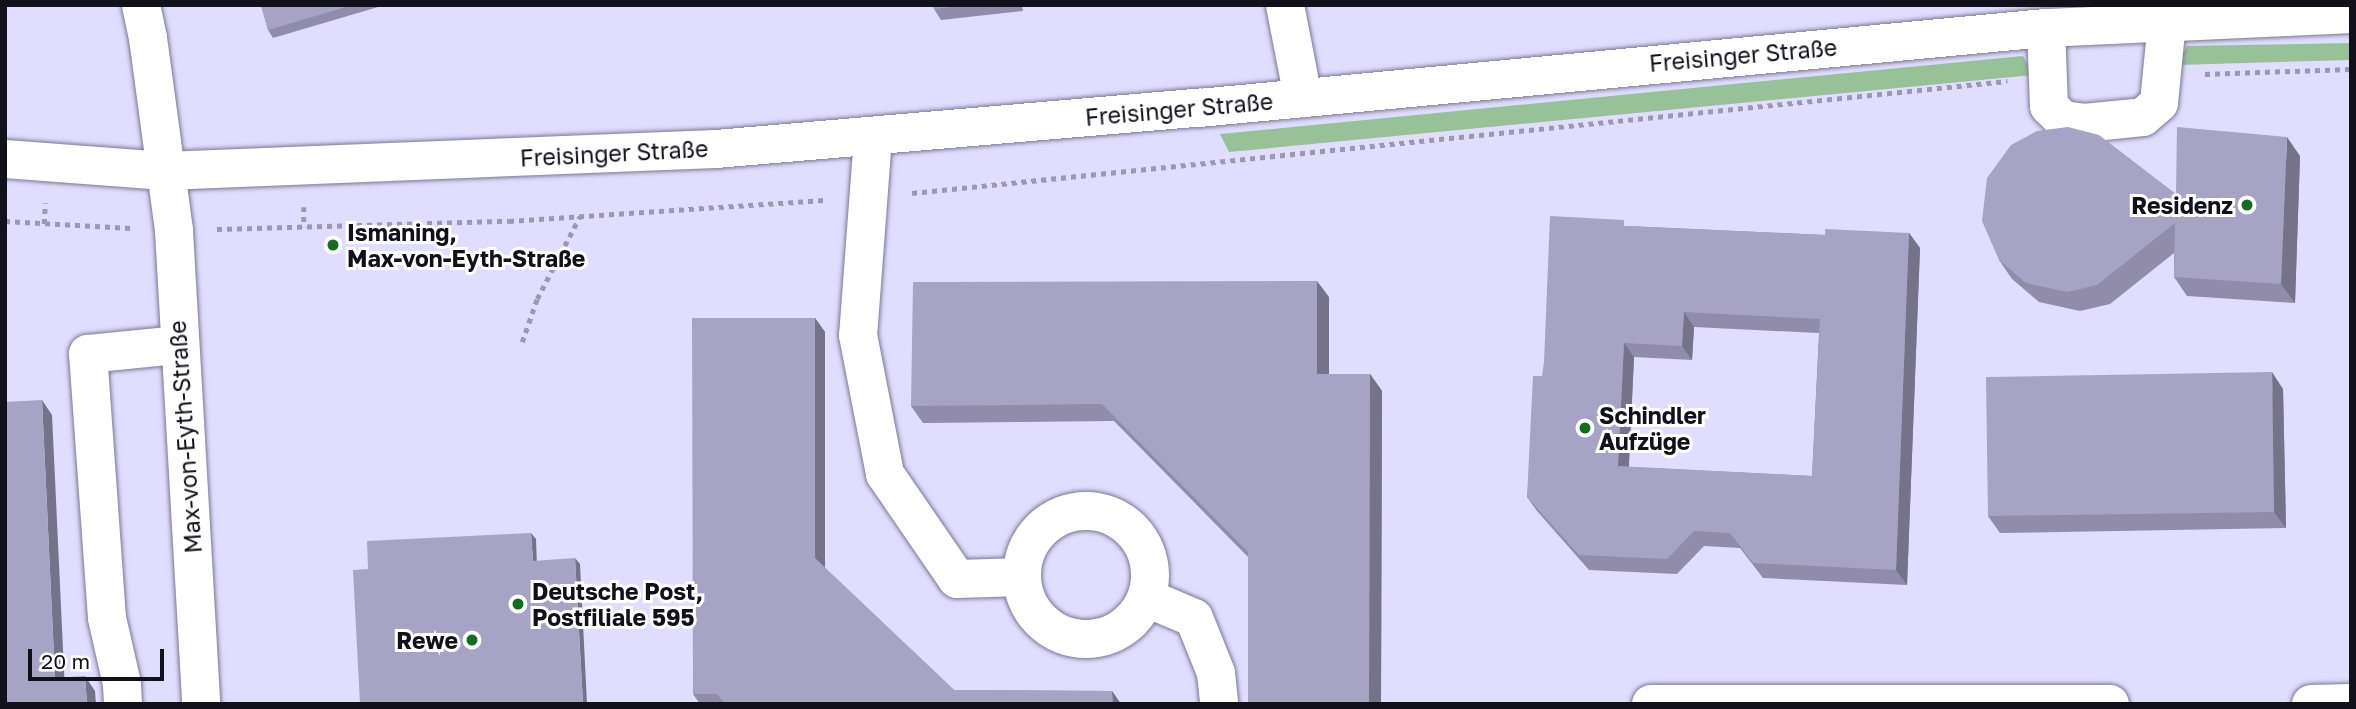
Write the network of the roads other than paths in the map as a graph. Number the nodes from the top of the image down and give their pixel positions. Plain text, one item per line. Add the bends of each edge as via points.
1 (141, 5) edge
2 (1285, 5) edge
3 (2351, 14) edge
4 (2167, 22) junction
5 (2046, 28) junction
6 (1303, 98) junction
7 (873, 137) junction
8 (5, 159) edge
9 (165, 172) junction
10 (178, 345) junction
11 (1022, 576) junction
12 (1147, 598) junction
13 (123, 704) edge
14 (201, 704) edge
15 (1219, 704) edge
16 (1651, 704) edge
17 (2110, 704) edge
18 (2311, 704) edge
19 (2351, 704) edge

1 - 9 main road, Max-von-Eyth-Straße
2 - 6 main road
3 - 4 main road, Freisinger Straße
4 - 5 main road, Freisinger Straße
4 - 5 main road via 2159,103 2143,117 2084,123 2063,120 2049,106
5 - 6 main road, Freisinger Straße
6 - 7 main road, Freisinger Straße
7 - 9 main road, Freisinger Straße via 632,153
7 - 11 main road via 858,335 885,474 957,579
8 - 9 main road, Freisinger Straße
9 - 10 main road, Max-von-Eyth-Straße via 173,231
10 - 13 main road via 88,354 107,618
10 - 14 main road, Max-von-Eyth-Straße
11 - 12 main road via 1038,617 1055,631 1076,638 1098,638 1118,631 1135,617
11 - 12 main road via 1025,556 1048,523 1087,510 1107,514 1140,539 1148,558
12 - 15 main road via 1194,618 1216,673
16 - 17 main road
18 - 19 main road

